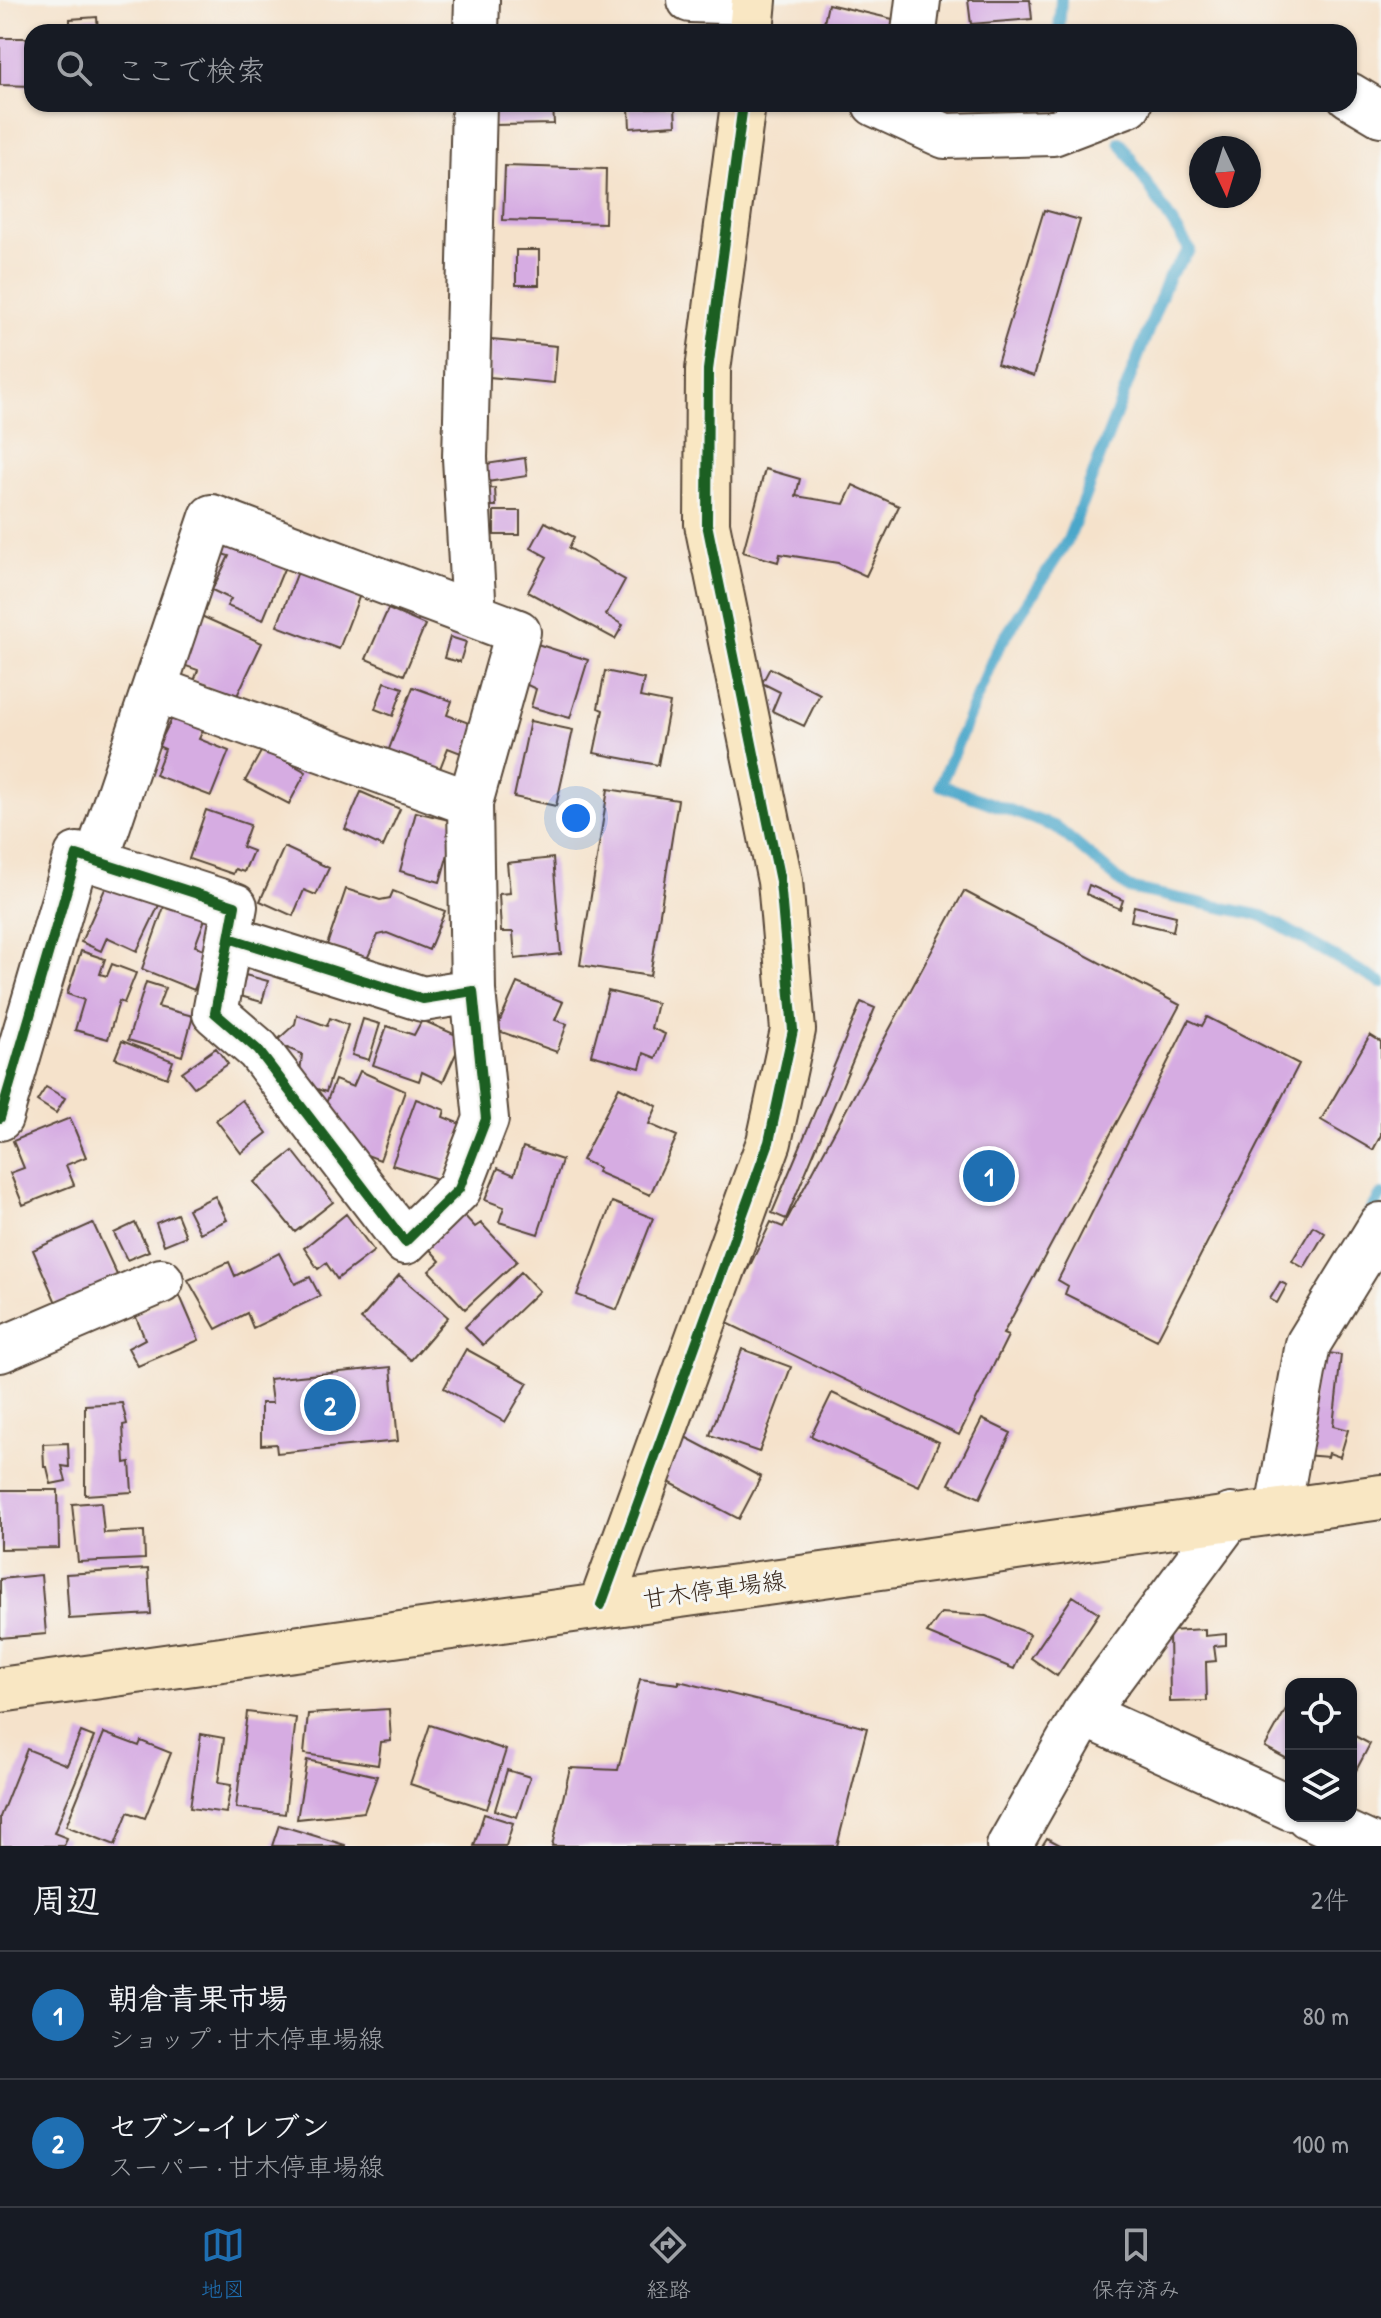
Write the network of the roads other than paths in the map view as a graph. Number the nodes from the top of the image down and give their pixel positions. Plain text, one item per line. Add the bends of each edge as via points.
1 (477, 0) edge
2 (690, 0) edge
3 (918, 0) edge
4 (753, 11) edge
5 (476, 24) edge
6 (915, 24) edge
7 (1357, 100) edge
8 (474, 112) edge
9 (742, 112) edge
10 (901, 112) edge
11 (1108, 112) edge
12 (1381, 114) edge
13 (474, 615) junction
14 (154, 689) junction
15 (470, 803) junction
16 (96, 861) junction
17 (229, 938) junction
18 (473, 991) junction
19 (0, 1118) edge
20 (1381, 1225) edge
21 (161, 1281) dead end
22 (0, 1350) edge
23 (1381, 1497) edge
24 (1278, 1510) junction
25 (1231, 1516) junction
26 (601, 1605) junction
27 (0, 1690) edge
28 (1084, 1714) junction
29 (1285, 1805) edge
30 (1321, 1822) edge
31 (1009, 1846) edge
32 (1373, 1846) edge

1 - 5 street
2 - 4 street
3 - 6 street
7 - 12 street
8 - 13 street via 465,458
9 - 26 street via 708,370 707,524 780,881 793,1030 769,1142
10 - 11 street via 945,136 1053,133
13 - 14 street via 212,517
13 - 15 street via 518,632
14 - 15 street
14 - 16 street
15 - 18 street
16 - 17 street via 235,906
16 - 19 street via 77,855
17 - 18 street via 423,999
17 - 18 street via 215,1013 258,1050 405,1242 459,1189 486,1119
20 - 24 street via 1308,1344
21 - 22 street
23 - 24 street, 甘木停車場線
24 - 25 street, 甘木停車場線
25 - 26 street, 甘木停車場線
25 - 28 street
26 - 27 street, 甘木停車場線
28 - 29 street
28 - 31 street
30 - 32 street

